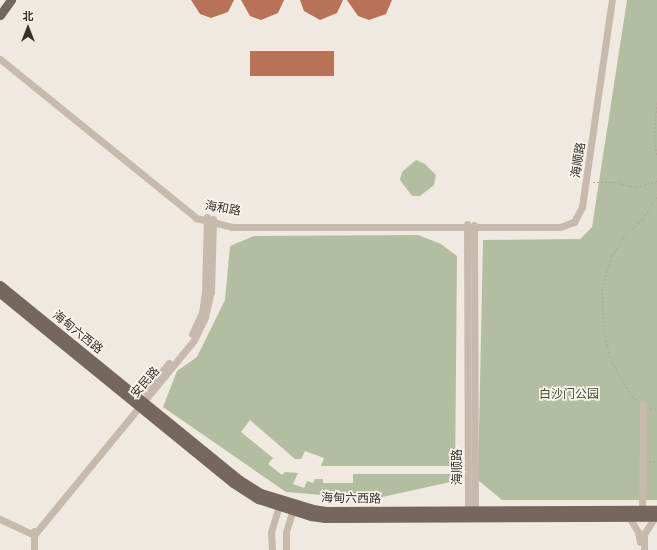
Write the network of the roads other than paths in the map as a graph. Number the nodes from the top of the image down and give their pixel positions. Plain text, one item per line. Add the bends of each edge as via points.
1 (7, 0) edge
2 (11, 0) edge
3 (609, 0) edge
4 (612, 0) edge
5 (0, 9) edge
6 (0, 15) edge
7 (0, 55) edge
8 (0, 59) edge
9 (210, 220) junction
10 (470, 227) junction
11 (0, 285) edge
12 (0, 294) edge
13 (139, 402) junction
14 (644, 404) road end
15 (280, 503) junction
16 (294, 507) junction
17 (472, 514) junction
18 (642, 514) junction
19 (656, 515) edge
20 (0, 517) edge
21 (629, 517) junction
22 (32, 533) junction
23 (31, 550) edge
24 (34, 550) edge
25 (272, 550) edge
26 (286, 550) edge
27 (640, 550) edge
28 (644, 550) edge

1 - 5 main road
2 - 6 main road
3 - 10 street, 海顺路 via 574,215 560,224
4 - 10 street, 海顺路 via 582,207 578,216 571,224 560,227
7 - 9 street, 海和路 via 198,215
8 - 9 street, 海和路 via 196,218
9 - 10 street, 海和路 via 232,228
9 - 13 street, 安民路 via 211,292 202,327
10 - 17 street, 海顺路
11 - 13 main road, 海甸六西路
12 - 13 main road, 海甸六西路
13 - 15 main road, 海甸六西路 via 244,490 258,499
13 - 22 street, 安民路
14 - 18 street
15 - 16 main road, 海甸六西路
15 - 25 street via 271,532
16 - 17 main road, 海甸六西路 via 325,518
16 - 26 street via 286,532
17 - 18 main road, 海甸六西路
17 - 21 main road, 海甸六西路
18 - 19 main road, 海甸六西路
18 - 21 main road, 海甸六西路
19 - 28 street via 644,534
20 - 22 street
21 - 27 street via 639,534
22 - 23 street
22 - 24 street

